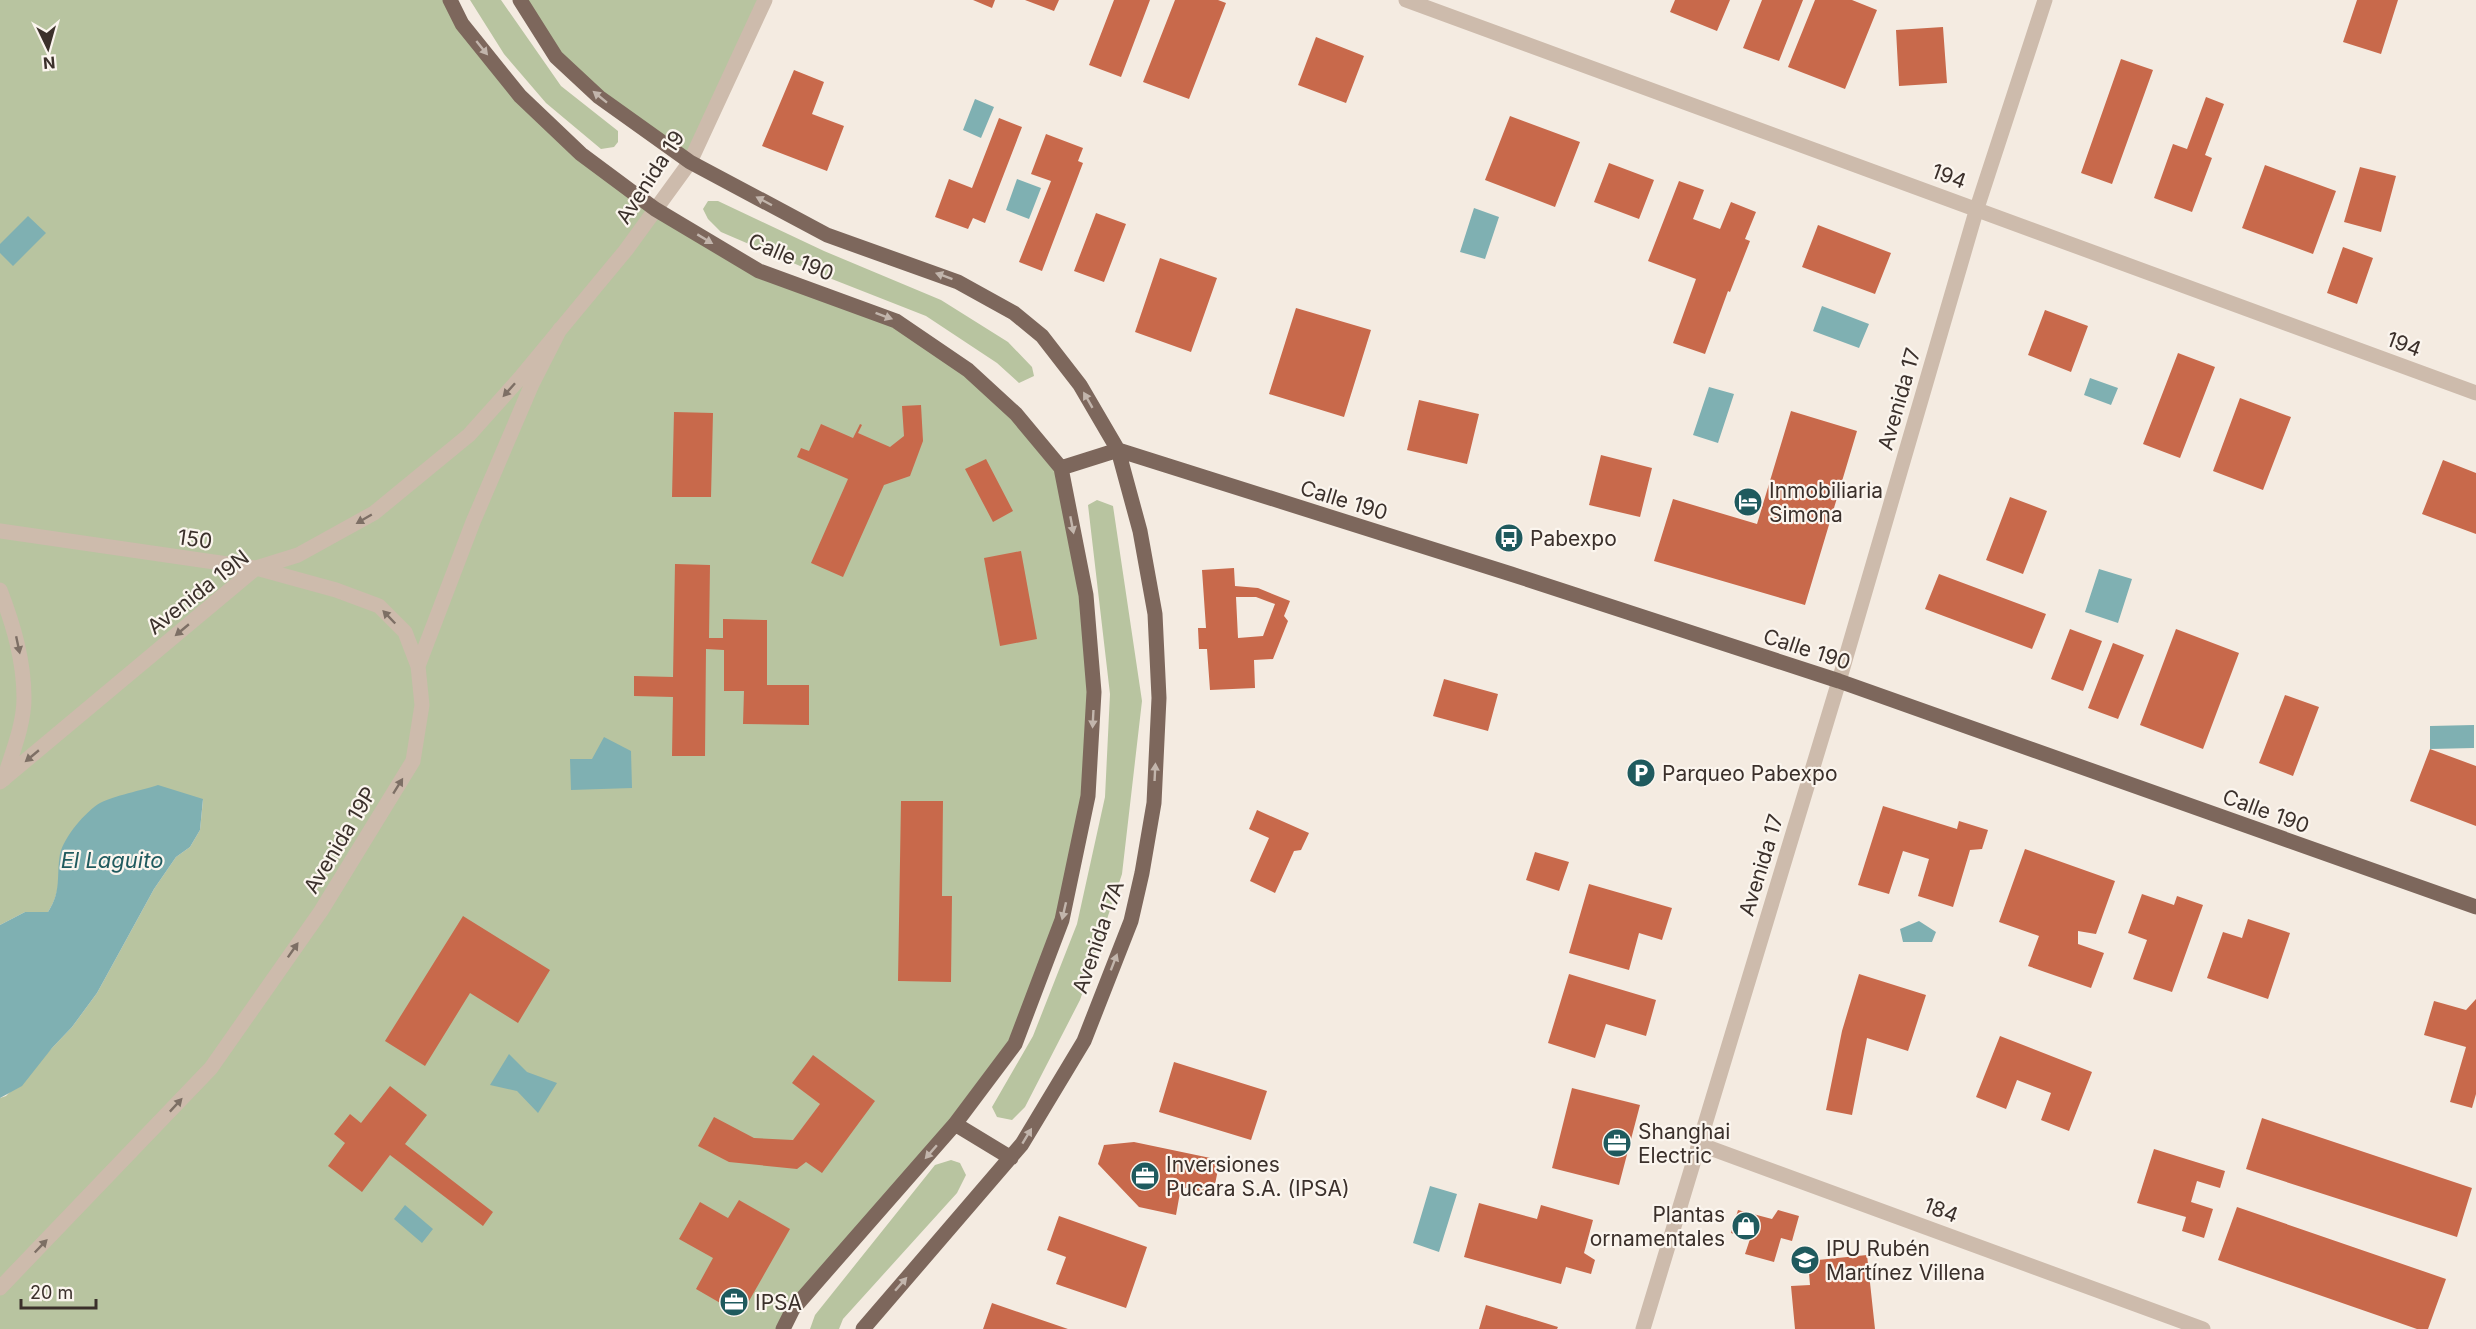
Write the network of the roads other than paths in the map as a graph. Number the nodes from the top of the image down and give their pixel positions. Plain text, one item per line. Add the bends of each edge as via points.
1 (450, 0) edge
2 (520, 0) edge
3 (765, 0) edge
4 (1406, 0) edge
5 (2045, 0) edge
6 (690, 162) junction
7 (1977, 208) junction
8 (655, 209) junction
9 (560, 329) junction
10 (2476, 393) edge
11 (1118, 450) junction
12 (1061, 468) junction
13 (0, 531) edge
14 (256, 568) junction
15 (0, 590) edge
16 (418, 666) junction
17 (1839, 681) junction
18 (2, 780) edge
19 (2476, 908) edge
20 (955, 1124) junction
21 (1699, 1144) junction
22 (1011, 1158) junction
23 (0, 1288) edge
24 (783, 1329) edge
25 (863, 1329) edge
26 (1642, 1329) edge
27 (2203, 1329) edge

1 -> 8 main road, Calle 190 via 462,24 520,96 581,154
6 -> 2 main road, Calle 190 via 599,97 556,57
3 - 6 street, Avenida 19
4 - 7 street, 194
5 - 7 street, Avenida 17
6 - 8 street, Avenida 19
11 -> 6 main road, Calle 190 via 1080,385 1042,336 1014,313 958,282 828,235
7 - 10 street, 194
7 - 17 street, Avenida 17
8 - 9 street, Avenida 19
8 -> 12 main road, Calle 190 via 759,271 896,321 968,370 1016,414
9 -> 14 street, Avenida 19N via 469,435 414,482 374,513 333,536 298,555
9 - 16 street, Avenida 19P via 473,522
11 - 12 main road
11 - 17 main road, Calle 190
22 -> 11 main road, Avenida 17A via 1088,1030 1131,921 1154,802 1159,698 1155,614 1140,531
12 -> 20 main road, Avenida 17A via 1086,595 1094,692 1089,796 1062,920 1015,1044
13 - 14 street, 150
16 -> 14 street, 150 via 405,632 379,606
14 -> 18 street, Avenida 19N
15 -> 18 street via 13,623 24,699 17,737
23 -> 16 street, Avenida 19P via 211,1068 321,911 413,761 422,705
17 - 19 main road, Calle 190
17 - 21 street, Avenida 17
20 - 22 main road
20 -> 24 main road, Avenida 17A via 793,1309
21 - 26 street, Avenida 17
21 - 27 street, 184
25 -> 22 main road, Avenida 17A

